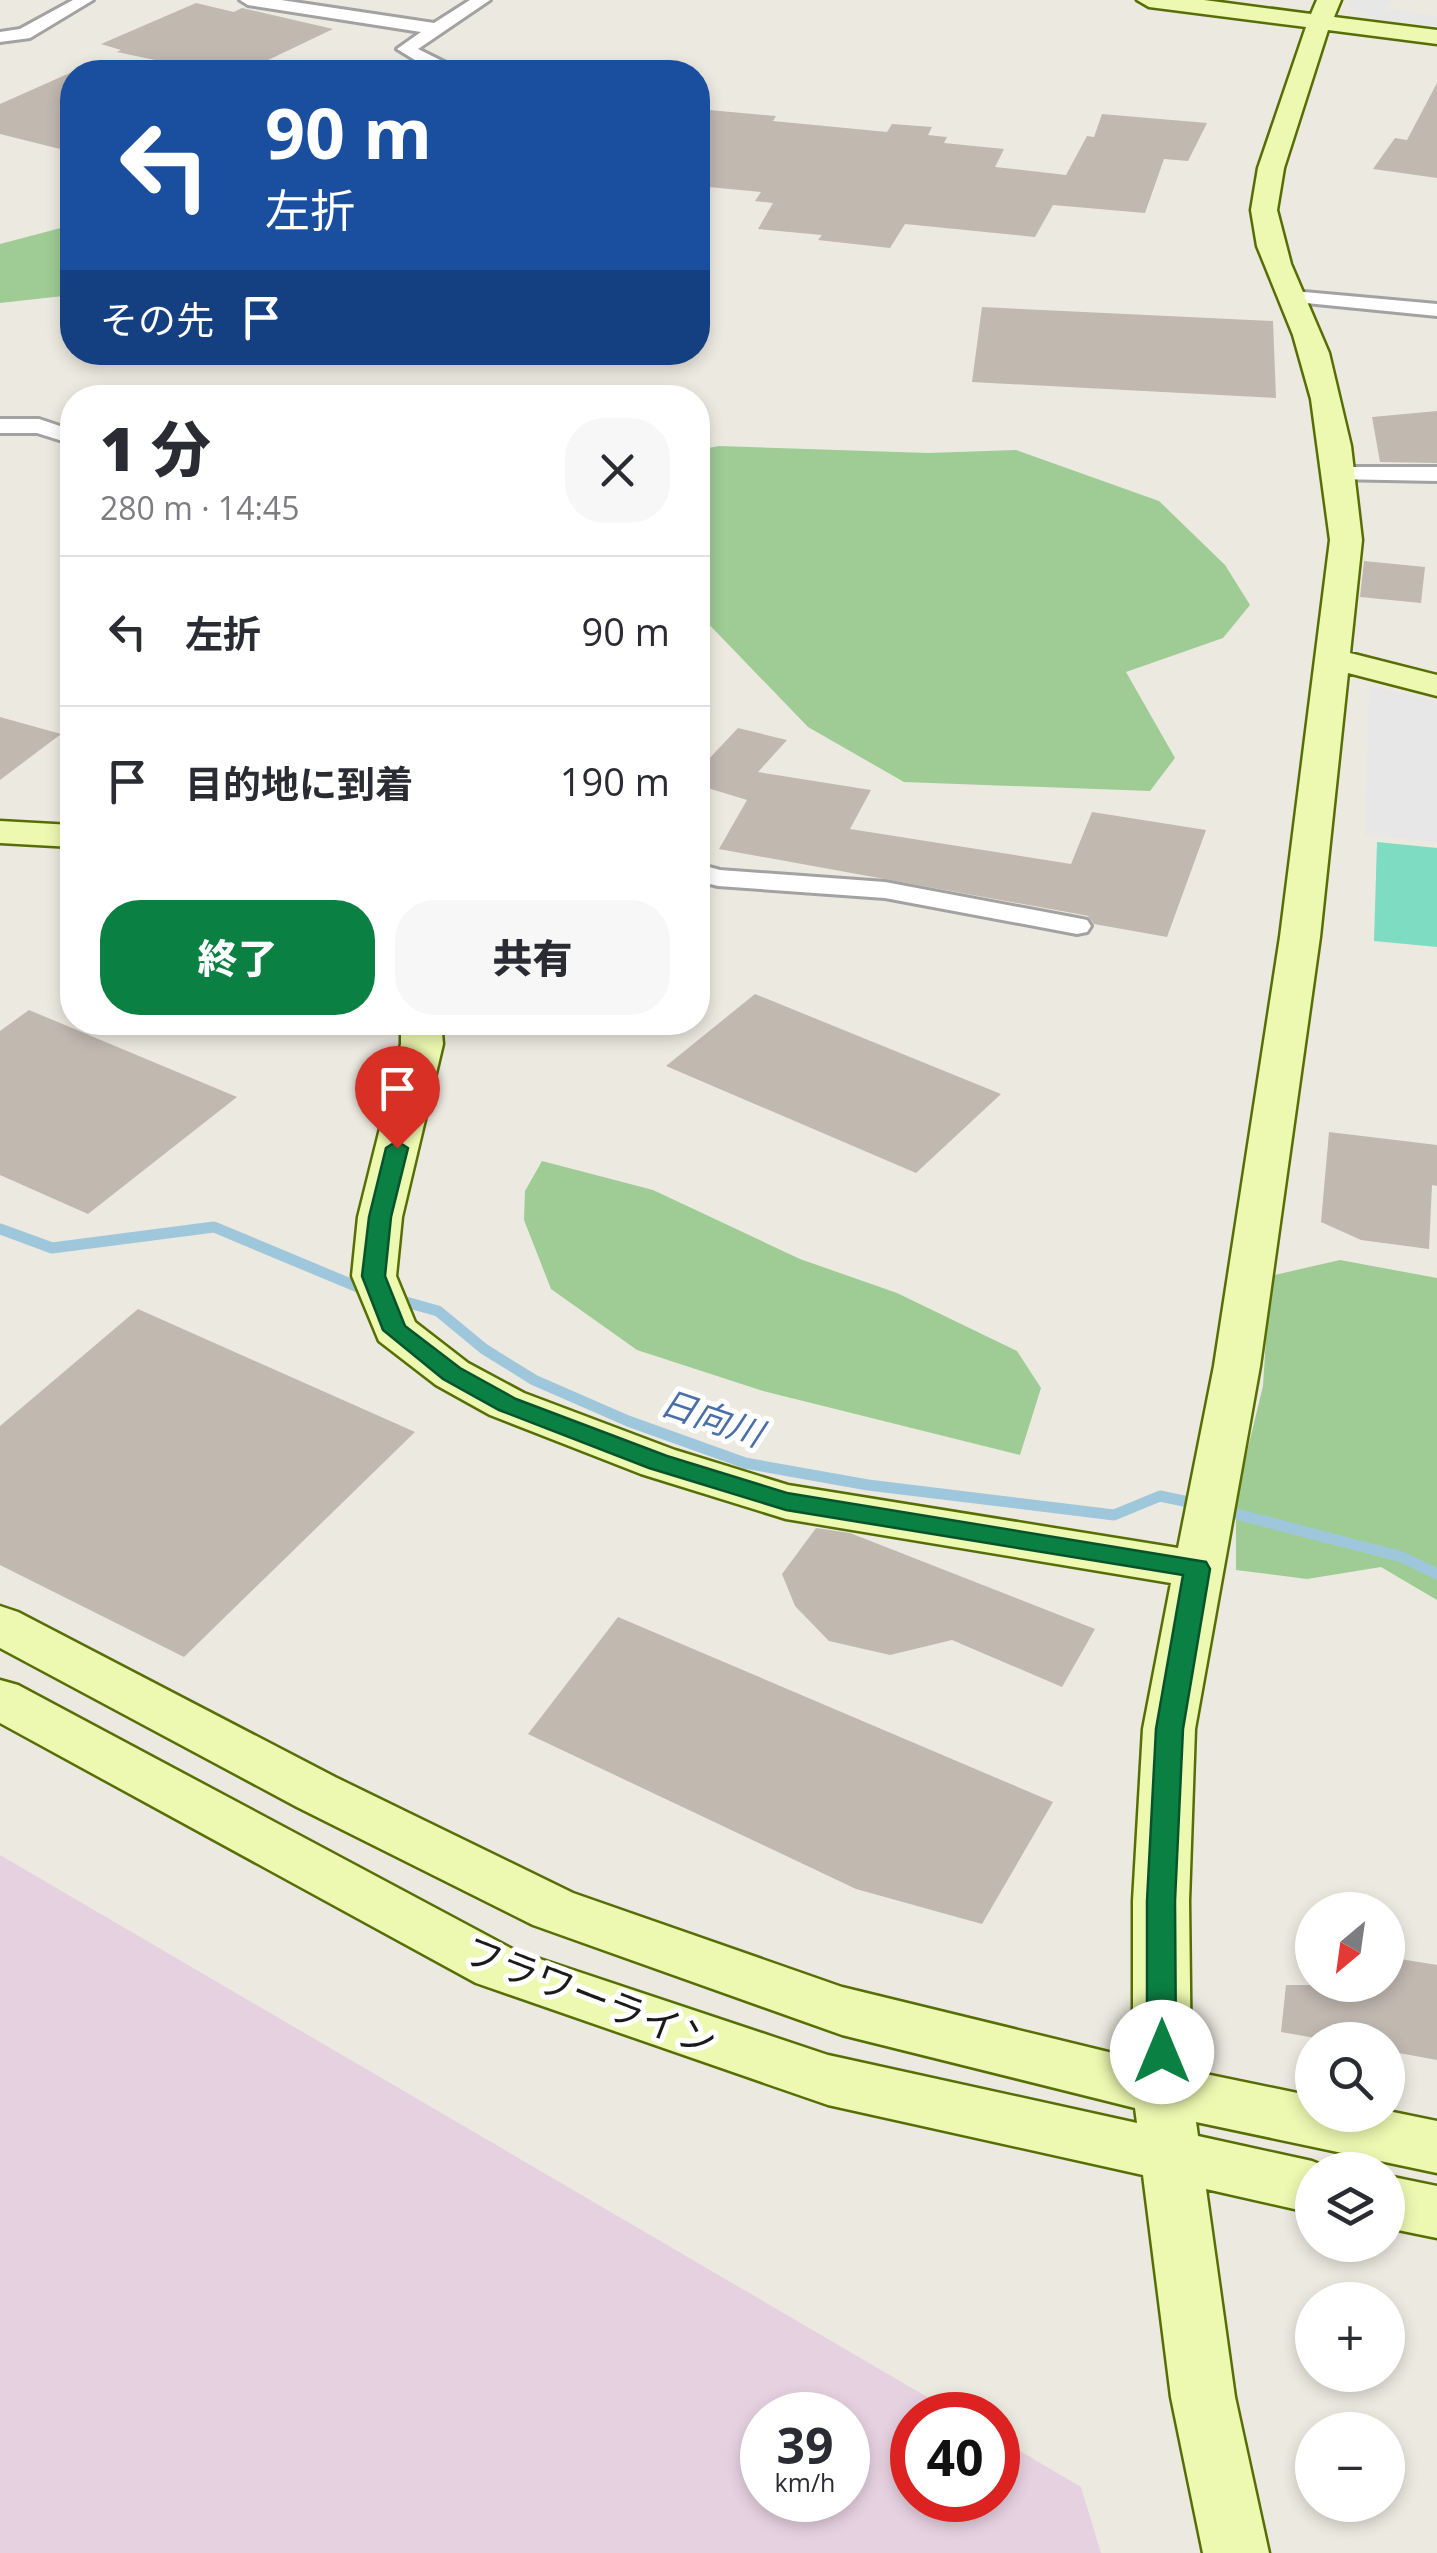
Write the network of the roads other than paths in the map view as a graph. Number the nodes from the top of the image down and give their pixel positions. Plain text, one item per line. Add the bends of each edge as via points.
1 (85, 0) edge
2 (248, 0) edge
3 (482, 0) edge
4 (1149, 0) edge
5 (1324, 12) edge
6 (437, 29) junction
7 (0, 37) edge
8 (1437, 37) edge
9 (427, 60) edge
10 (1293, 298) junction
11 (1437, 310) edge
12 (0, 426) edge
13 (60, 433) edge
14 (1342, 474) junction
15 (1437, 474) edge
16 (1334, 659) junction
17 (1437, 686) edge
18 (0, 832) edge
19 (60, 835) edge
20 (710, 876) edge
21 (1077, 926) dead end
22 (422, 1035) edge
23 (1201, 1550) junction
24 (0, 1625) edge
25 (0, 1699) edge
26 (1162, 2090) junction
27 (1437, 2147) edge
28 (1170, 2158) junction
29 (1295, 2184) edge
30 (1405, 2205) edge
31 (1437, 2212) edge
32 (1236, 2553) edge

1 - 7 street via 24,34
2 - 6 street
3 - 6 street
4 - 5 street
5 - 8 street
5 - 10 street via 1292,96 1264,208 1269,244
6 - 9 street via 406,49
10 - 11 street
10 - 14 street via 1314,354
12 - 13 street
14 - 15 street
14 - 16 street via 1346,540
16 - 17 street
16 - 23 street via 1237,1366
18 - 19 street
20 - 21 street via 885,890
22 - 23 street via 380,1217 374,1276 395,1330 452,1374 507,1404 624,1450 786,1502
23 - 26 street via 1170,1729 1161,1901
24 - 26 street, フラワーライン via 552,1909 842,2011
25 - 28 street, フラワーライン via 496,1966 828,2080
26 - 27 street, フラワーライン
26 - 28 street
28 - 29 street, フラワーライン
28 - 32 street via 1203,2397
30 - 31 street

